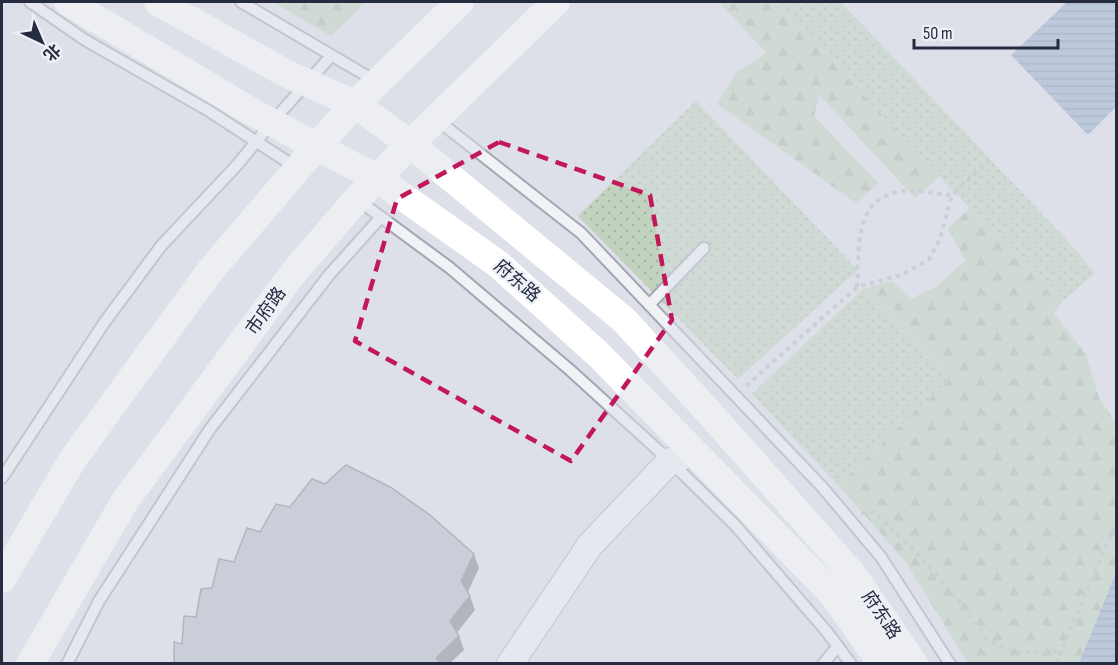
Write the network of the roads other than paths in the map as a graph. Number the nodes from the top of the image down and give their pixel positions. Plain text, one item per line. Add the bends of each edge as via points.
1 (30, 2) edge
2 (68, 2) edge
3 (158, 2) edge
4 (241, 2) edge
5 (460, 2) edge
6 (556, 2) edge
7 (331, 56) junction
8 (377, 82) junction
9 (306, 83) junction
10 (355, 104) junction
11 (435, 118) junction
12 (263, 132) junction
13 (410, 144) junction
14 (317, 146) junction
15 (298, 168) junction
16 (378, 179) junction
17 (357, 200) junction
18 (381, 216) junction
19 (704, 248) dead end
20 (649, 305) junction
21 (682, 456) junction
22 (2, 478) edge
23 (2, 579) edge
24 (838, 646) junction
25 (30, 663) edge
26 (67, 663) edge
27 (510, 663) edge
28 (823, 663) edge
29 (851, 663) edge
30 (882, 663) edge
31 (914, 663) edge
32 (950, 663) edge

1 - 12 lane via 85,40 208,111
2 - 12 main road, 府东路
3 - 9 main road, 府东路
4 - 7 lane
5 - 8 main road
6 - 11 main road, 市府路
7 - 8 lane
7 - 9 lane
8 - 10 main road
9 - 10 main road, 府东路
9 - 12 lane
10 - 13 main road, 府东路
10 - 14 main road
11 - 13 main road, 市府路
11 - 20 lane via 581,233
12 - 14 main road, 府东路
12 - 15 lane
12 - 22 lane via 161,246 104,323
13 - 16 main road, 市府路
13 - 31 main road, 府东路 via 624,320 853,574
14 - 15 main road
14 - 16 main road, 府东路
15 - 23 main road via 210,272 73,459
16 - 17 main road, 市府路
16 - 21 main road, 府东路 via 498,264 598,354
17 - 18 lane
17 - 25 main road, 市府路 via 294,272 125,501
18 - 21 lane
18 - 26 lane via 329,275 210,429 99,601
19 - 20 lane
20 - 32 lane via 831,496 881,556
21 - 24 lane
21 - 27 street via 590,545
21 - 30 main road, 府东路 via 832,593
24 - 28 lane
24 - 29 lane

